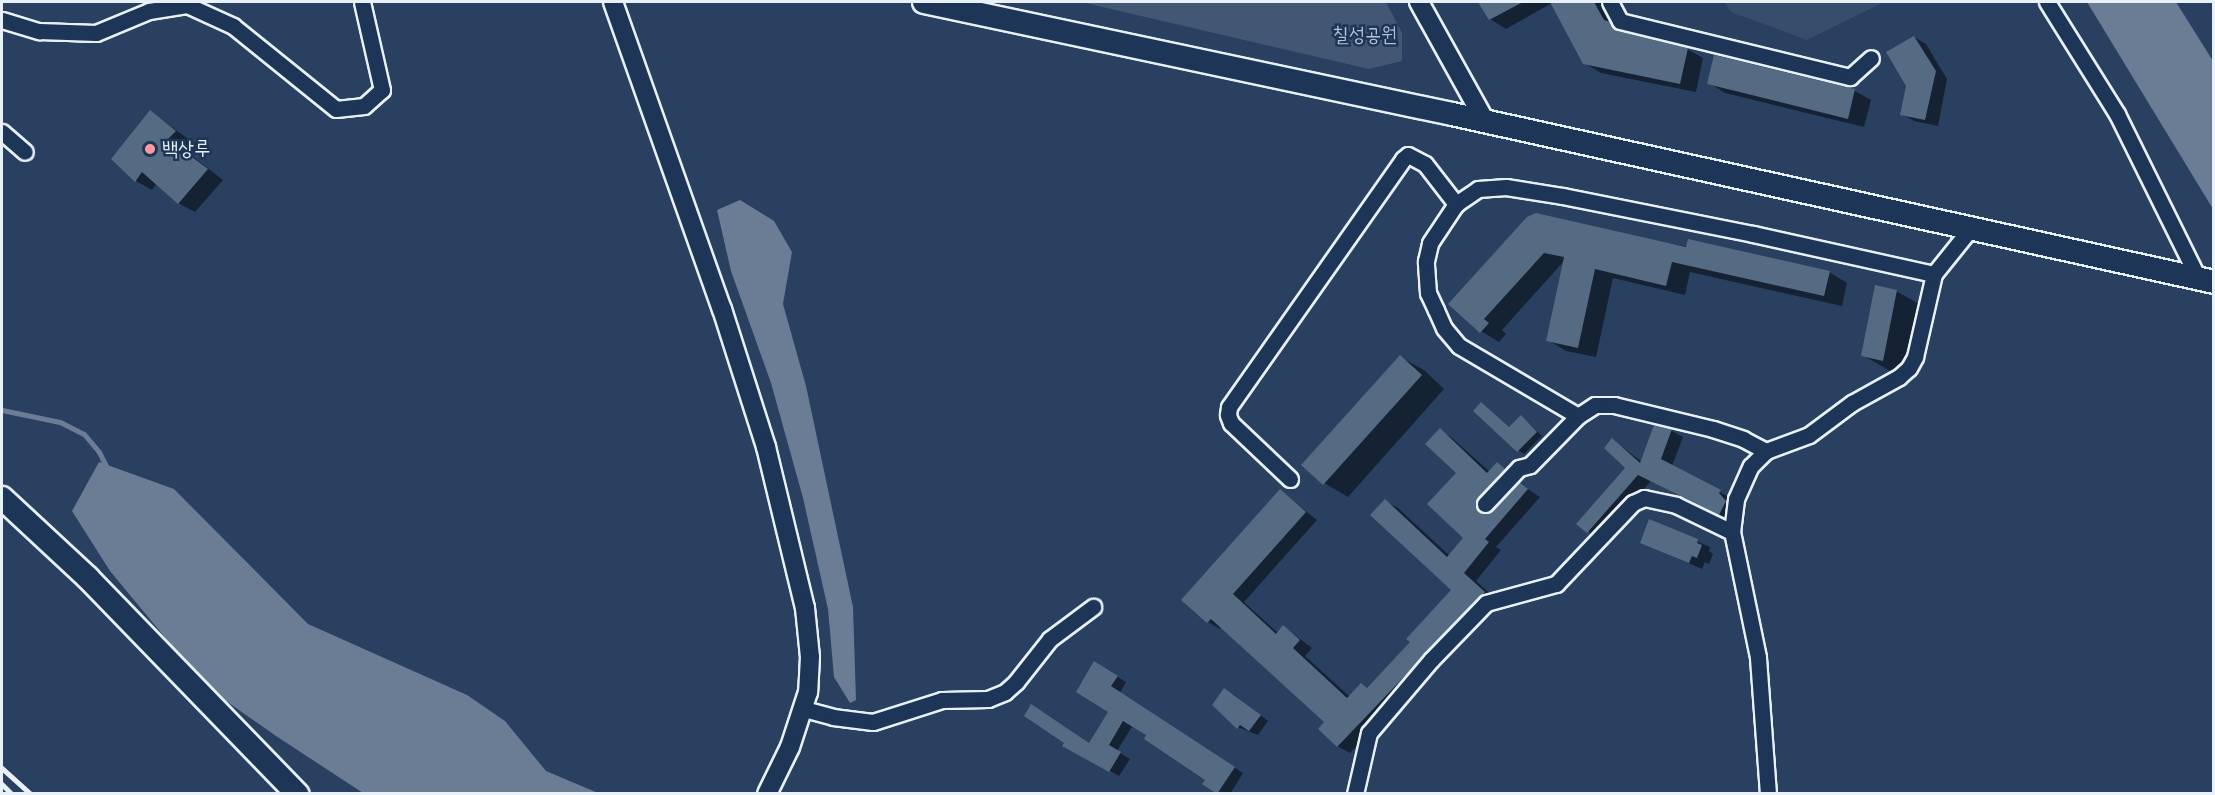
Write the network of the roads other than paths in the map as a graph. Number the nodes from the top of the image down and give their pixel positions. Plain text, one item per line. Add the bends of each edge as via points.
1 (362, 2) edge
2 (613, 2) edge
3 (924, 2) edge
4 (1419, 2) edge
5 (1610, 2) edge
6 (2047, 2) edge
7 (2, 20) edge
8 (1872, 58) dead end
9 (1485, 121) junction
10 (2, 132) edge
11 (25, 152) dead end
12 (1456, 204) junction
13 (1971, 228) junction
14 (1935, 274) junction
15 (2206, 280) edge
16 (1578, 416) junction
17 (1766, 451) junction
18 (1290, 479) dead end
19 (2, 498) edge
20 (1485, 504) dead end
21 (1732, 532) junction
22 (1093, 607) dead end
23 (804, 709) junction
24 (297, 794) edge
25 (767, 794) edge
26 (1355, 794) edge
27 (1768, 794) edge

1 - 7 street via 382,90 364,105 336,109 233,26 187,5 149,11 96,33 39,31
2 - 23 street via 722,309 766,447 805,608 810,657
3 - 9 main road
4 - 9 street
5 - 8 street via 1620,21 1850,77
6 - 15 street via 2117,114
9 - 13 main road
10 - 11 street
12 - 14 street via 1478,189 1529,190
12 - 16 street via 1430,243 1426,261 1428,293 1444,328 1459,346
12 - 18 street via 1425,164 1408,155 1403,159 1229,407 1231,423
13 - 14 street
13 - 15 main road
14 - 17 street via 1909,368 1809,435
16 - 17 street via 1595,405 1614,405 1713,429
16 - 20 street
17 - 21 street via 1751,466 1736,499
19 - 24 main road via 105,595
21 - 26 street via 1676,505 1644,498 1633,503 1556,584 1486,603 1369,733
21 - 27 street via 1758,657
22 - 23 street via 1050,639 1017,682 988,699 942,700 873,722
23 - 25 street

